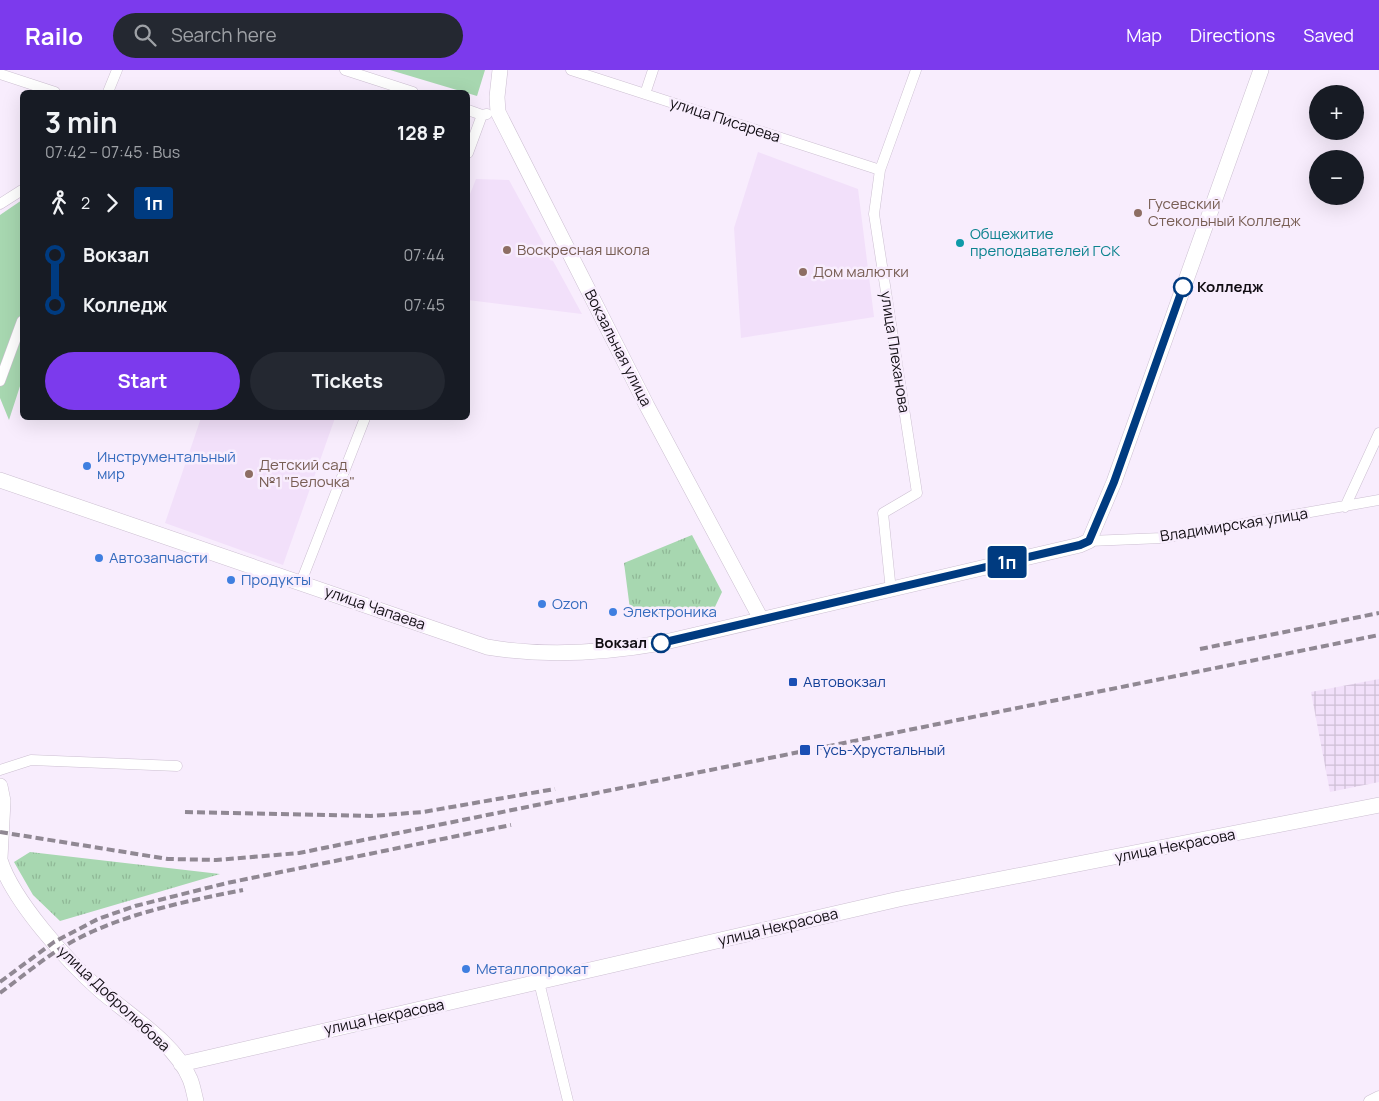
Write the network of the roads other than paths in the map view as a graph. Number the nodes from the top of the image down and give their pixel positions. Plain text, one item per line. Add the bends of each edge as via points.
1 (117, 70) edge
2 (345, 70) edge
3 (500, 70) edge
4 (571, 70) edge
5 (653, 70) edge
6 (916, 70) edge
7 (1261, 70) edge
8 (0, 74) edge
9 (49, 90) edge
10 (109, 90) edge
11 (407, 90) edge
12 (645, 94) junction
13 (470, 111) edge
14 (498, 112) junction
15 (482, 115) junction
16 (470, 148) edge
17 (880, 170) junction
18 (20, 191) edge
19 (0, 204) edge
20 (20, 326) edge
21 (2, 366) edge
22 (0, 381) edge
23 (364, 420) edge
24 (1379, 432) edge
25 (0, 480) edge
26 (1379, 500) edge
27 (1345, 506) junction
28 (1089, 541) junction
29 (301, 582) junction
30 (891, 591) junction
31 (761, 619) junction
32 (176, 766) dead end
33 (0, 770) edge
34 (0, 786) edge
35 (1379, 805) edge
36 (0, 859) edge
37 (540, 982) junction
38 (181, 1064) junction
39 (1379, 1096) edge
40 (196, 1101) edge
41 (568, 1101) edge
42 (1369, 1101) edge

1 - 10 street
2 - 11 street
3 - 14 street, Вокзальная улица
4 - 12 street, улица Писарева
5 - 12 street
6 - 17 street, улица Плеханова
7 - 28 street via 1114,482
8 - 9 street
12 - 17 street, улица Писарева
13 - 15 street
14 - 15 street
14 - 31 street, Вокзальная улица via 647,406
15 - 16 street
17 - 30 street, улица Плеханова via 874,214 918,493 883,513
18 - 19 street
20 - 21 street
21 - 22 street
23 - 29 street
24 - 27 street
25 - 29 street, улица Чапаева
26 - 27 street, Владимирская улица
27 - 28 street, Владимирская улица via 1162,538
28 - 30 street
29 - 31 street, улица Чапаева via 487,647 521,652 618,651
30 - 31 street
32 - 33 street via 31,760
34 - 36 street, улица Добролюбова via 3,802
35 - 37 street, улица Некрасова via 899,899
36 - 38 street, улица Добролюбова via 11,887 66,958 167,1046
37 - 38 street, улица Некрасова
37 - 41 street
38 - 40 street, улица Добролюбова via 190,1079
39 - 42 street

